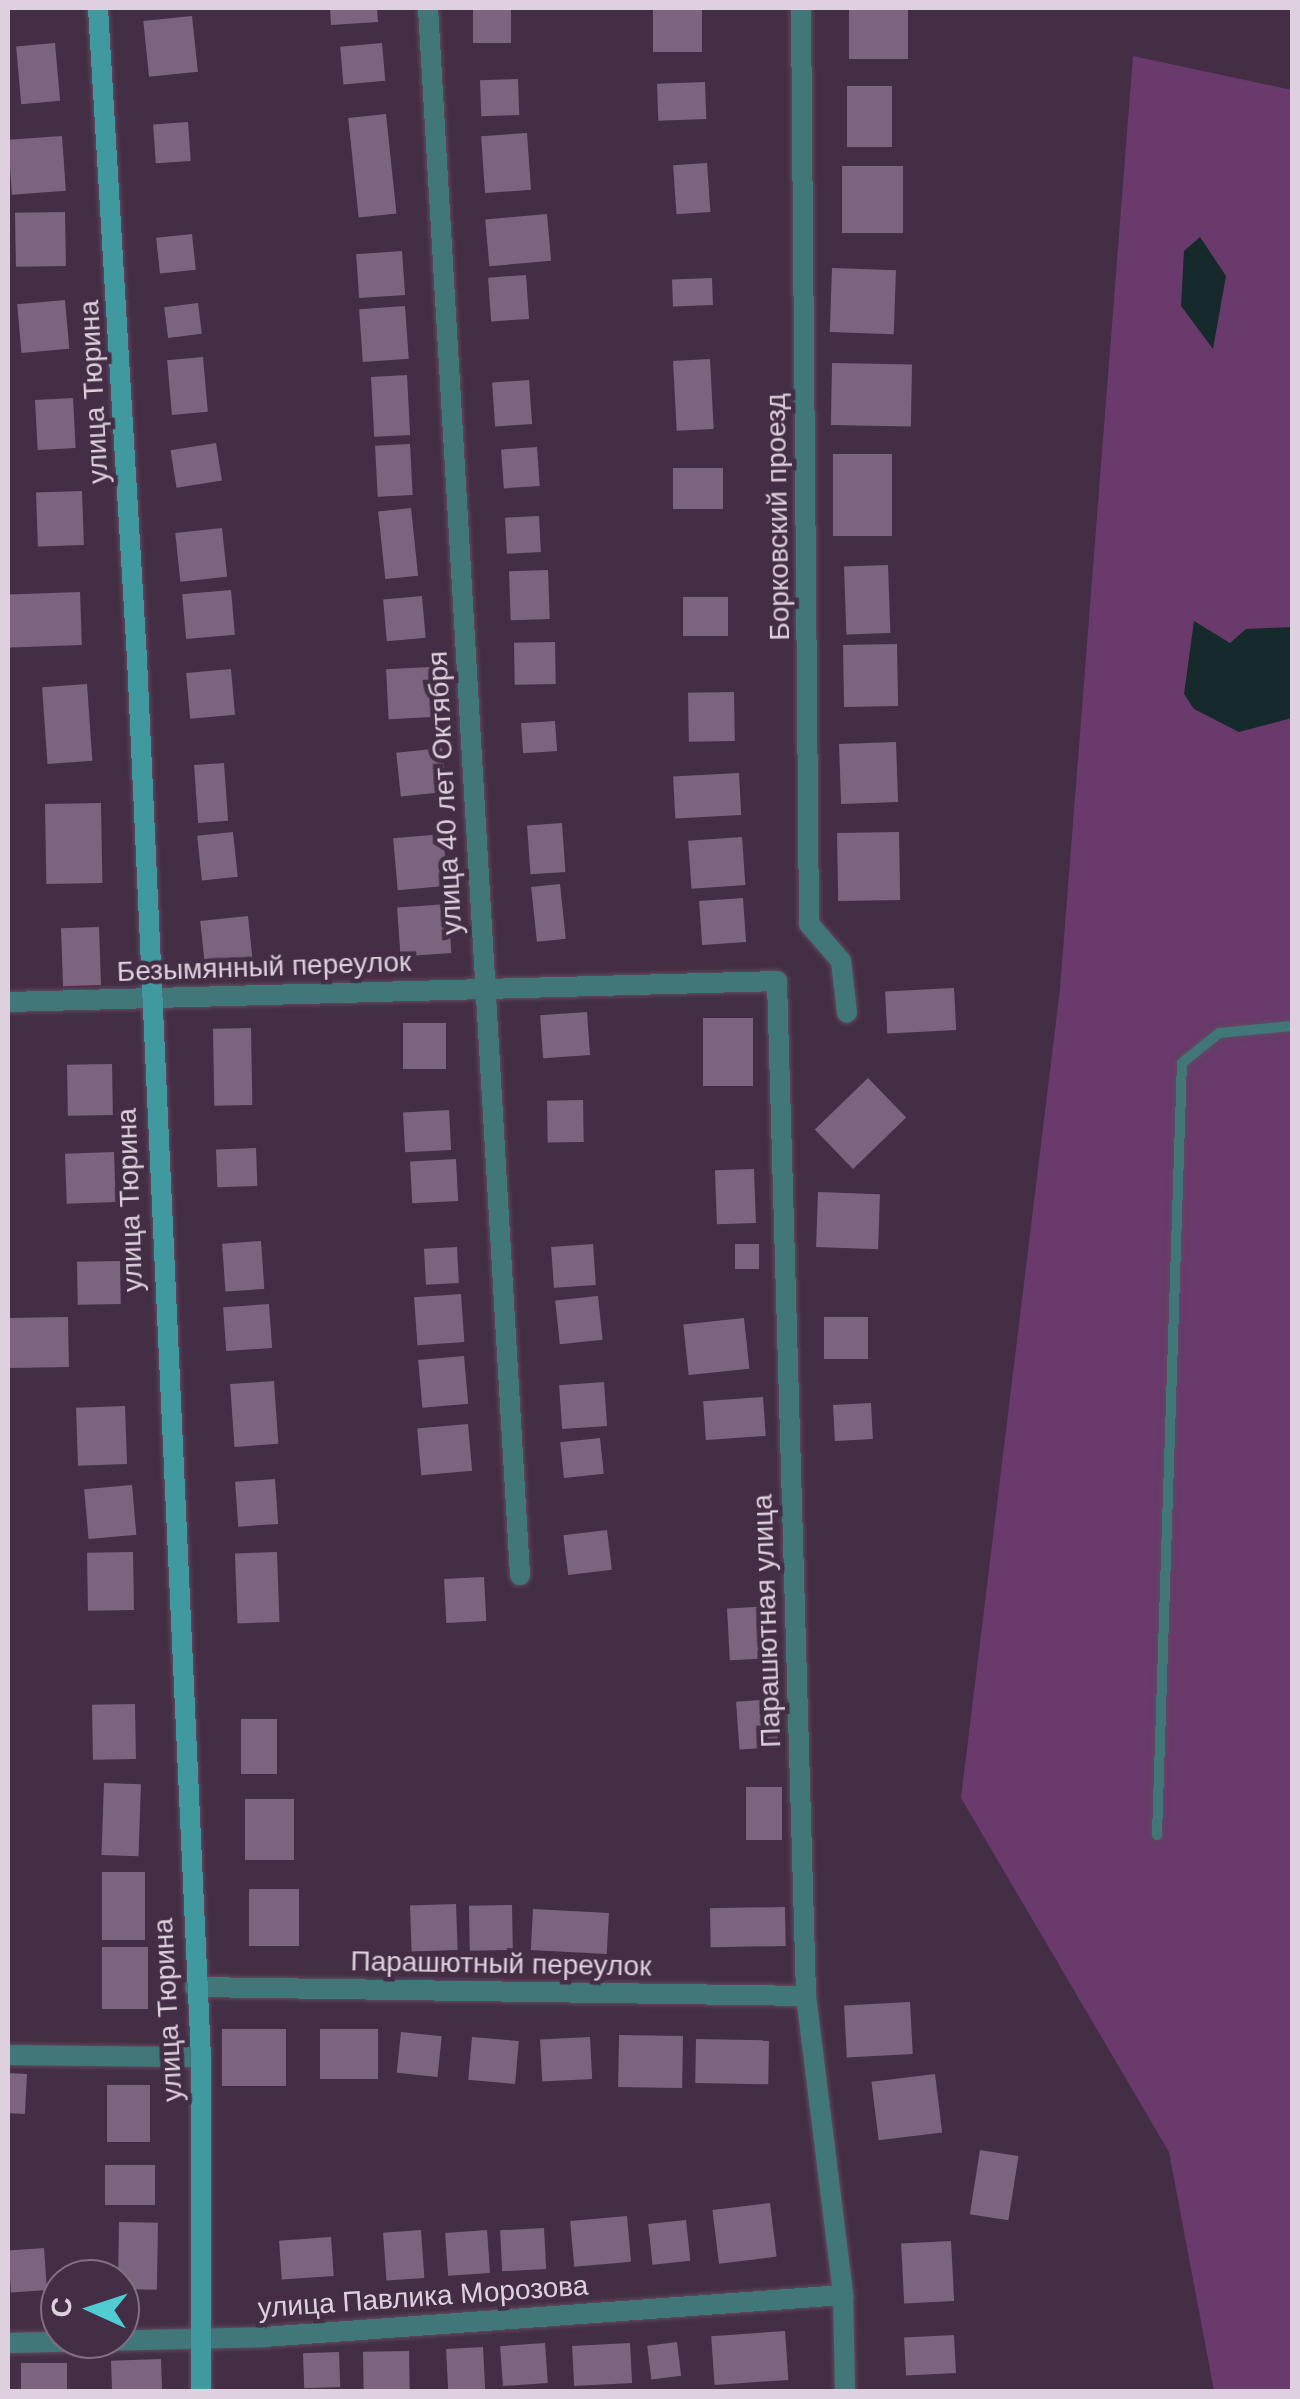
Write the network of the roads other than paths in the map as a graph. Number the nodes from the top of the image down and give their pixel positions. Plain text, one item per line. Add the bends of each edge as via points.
1 (98, 8) edge
2 (428, 8) edge
3 (801, 8) edge
4 (642, 986) joint
5 (484, 988) junction
6 (150, 998) junction
7 (8, 1002) edge
8 (848, 1013) dead end
9 (1292, 1026) edge
10 (520, 1575) dead end
11 (1156, 1835) dead end
12 (195, 1987) junction
13 (806, 1996) junction
14 (8, 2055) edge
15 (201, 2057) junction
16 (843, 2296) junction
17 (200, 2340) junction
18 (8, 2344) edge
19 (201, 2392) edge
20 (845, 2392) edge

1 - 6 street, улица Тюрина
2 - 5 street, улица 40 лет Октября
3 - 8 street, Борковский проезд via 809,924 841,961
4 - 5 street, Безымянный переулок
4 - 13 street, Парашютная улица via 777,981
5 - 6 street, Безымянный переулок
5 - 10 street, улица 40 лет Октября
6 - 7 street, Безымянный переулок
6 - 12 street, улица Тюрина
9 - 11 lane via 1220,1032 1182,1062
12 - 13 street, Парашютный переулок
12 - 15 street, улица Тюрина
13 - 16 street, Парашютная улица
14 - 15 street
15 - 17 street, улица Тюрина
16 - 17 street, улица Павлика Морозова
16 - 20 street, Парашютная улица
17 - 18 street, улица Павлика Морозова
17 - 19 street, улица Тюрина

